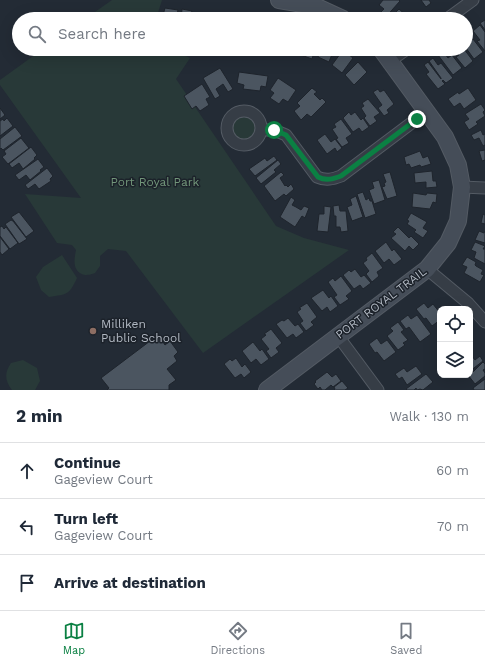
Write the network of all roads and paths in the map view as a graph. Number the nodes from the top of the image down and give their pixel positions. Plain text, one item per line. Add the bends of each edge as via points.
1 (279, 0) edge
2 (473, 0) edge
3 (328, 12) edge
4 (457, 12) edge
5 (387, 56) edge
6 (426, 112) junction
7 (261, 130) dead end
8 (462, 187) junction
9 (485, 188) edge
10 (427, 269) junction
11 (485, 322) edge
12 (338, 336) junction
13 (267, 390) edge
14 (378, 390) edge

1 - 3 street via 315,6
2 - 4 street
5 - 6 street, PORT ROYAL TRAIL
6 - 7 street via 341,176 331,179 318,177 286,135 274,130
6 - 8 street, PORT ROYAL TRAIL via 445,137 458,166
8 - 9 street
8 - 10 street, PORT ROYAL TRAIL via 458,221 448,243
10 - 11 street via 468,303
10 - 12 street, PORT ROYAL TRAIL
12 - 13 street, PORT ROYAL TRAIL
12 - 14 street

